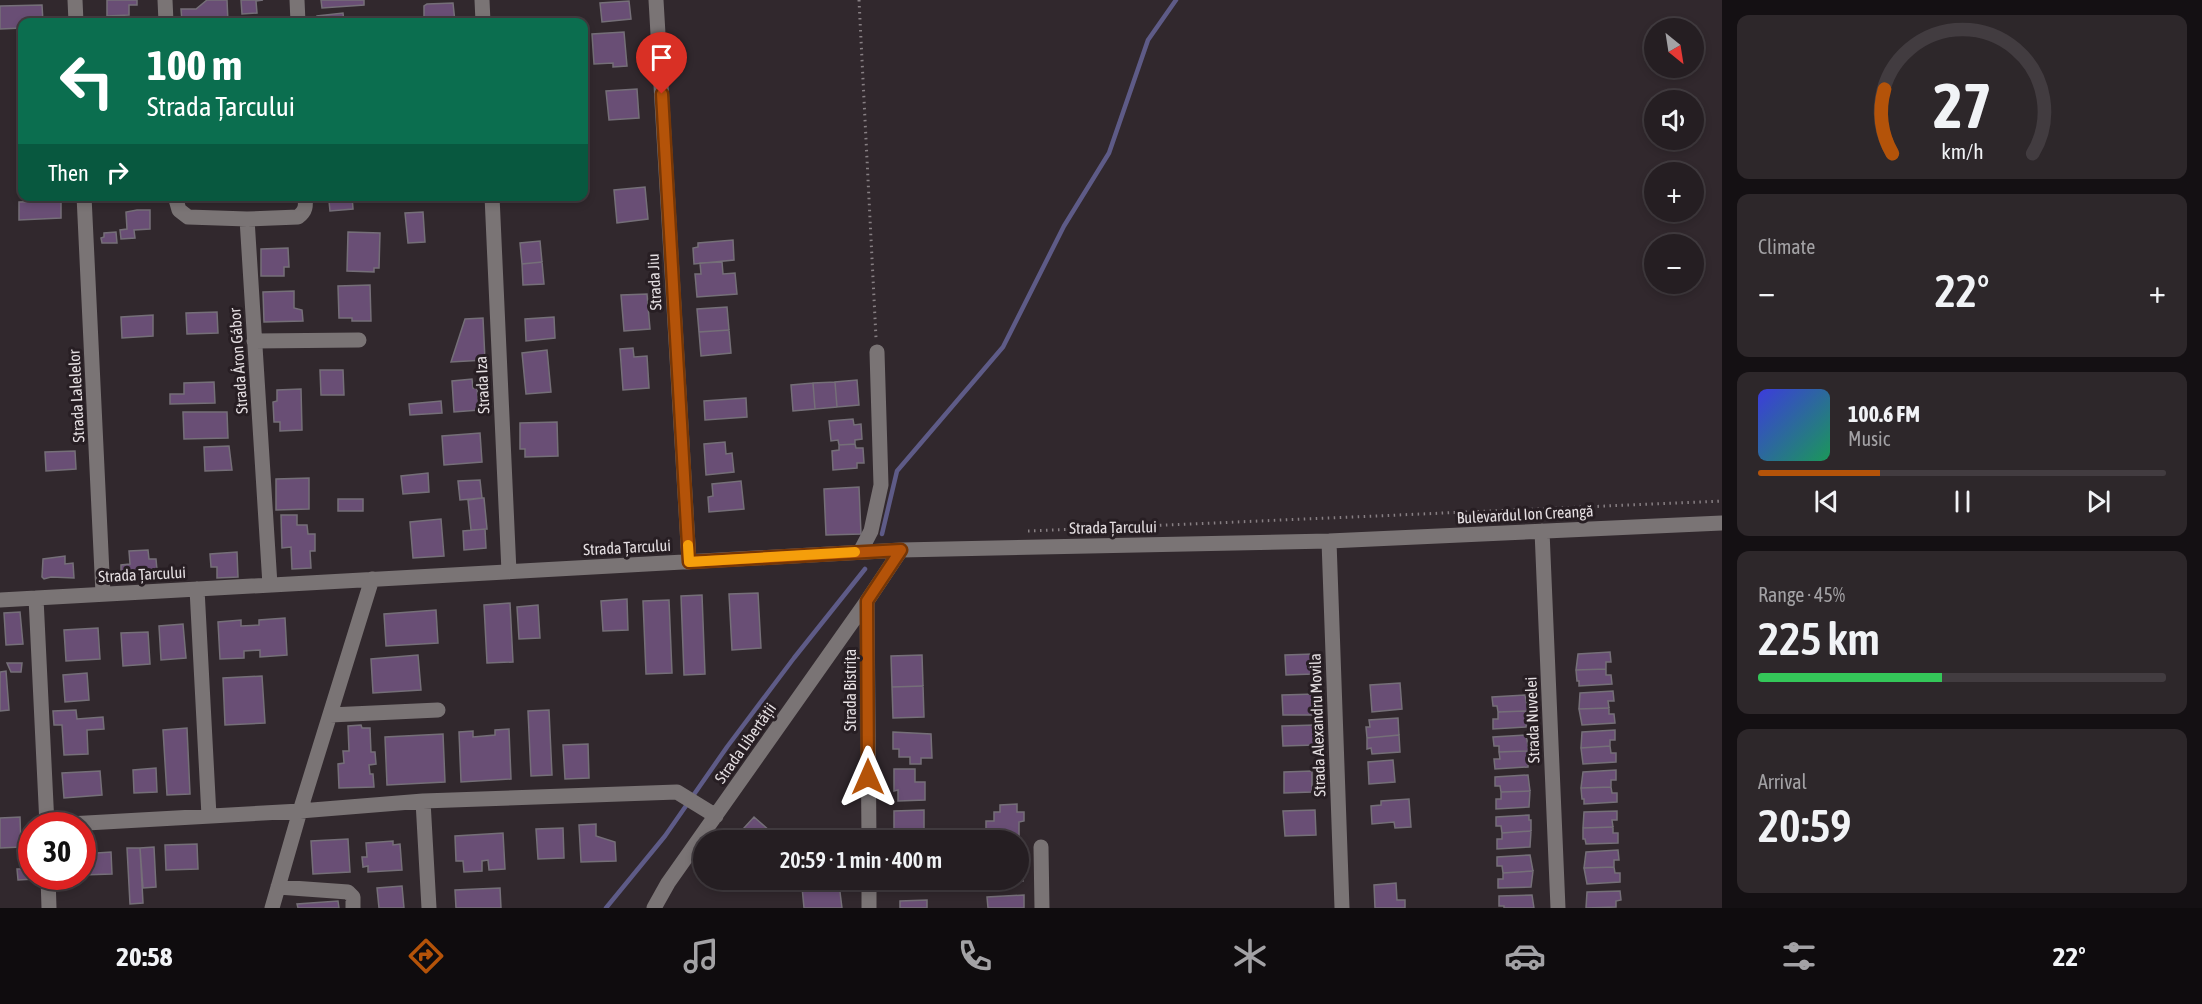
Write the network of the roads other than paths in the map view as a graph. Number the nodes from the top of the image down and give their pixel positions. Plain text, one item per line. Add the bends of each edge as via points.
1 (75, 0) edge
2 (165, 0) edge
3 (297, 0) edge
4 (482, 0) edge
5 (656, 0) edge
6 (76, 18) edge
7 (166, 18) edge
8 (298, 18) edge
9 (483, 18) edge
10 (84, 201) edge
11 (176, 201) edge
12 (305, 201) edge
13 (492, 201) edge
14 (247, 219) junction
15 (359, 340) dead end
16 (254, 341) junction
17 (876, 352) road end
18 (1722, 523) edge
19 (1542, 531) junction
20 (1329, 541) junction
21 (901, 550) junction
22 (860, 552) junction
23 (689, 562) junction
24 (509, 572) junction
25 (372, 579) junction
26 (270, 585) junction
27 (197, 589) junction
28 (103, 594) junction
29 (36, 598) junction
30 (0, 600) edge
31 (867, 601) junction
32 (438, 710) dead end
33 (330, 715) junction
34 (423, 801) junction
35 (300, 811) junction
36 (48, 812) edge
37 (209, 816) junction
38 (716, 816) junction
39 (96, 822) edge
40 (869, 830) edge
41 (1041, 847) dead end
42 (278, 887) junction
43 (48, 890) edge
44 (869, 890) edge
45 (49, 908) edge
46 (273, 908) edge
47 (353, 908) edge
48 (429, 908) edge
49 (654, 908) edge
50 (869, 908) edge
51 (1042, 908) edge
52 (1342, 908) edge
53 (1558, 908) edge

1 - 6 street
2 - 7 street
3 - 8 street
4 - 9 street
5 - 23 street, Strada Jiu
10 - 28 street, Strada Lalelelor
11 - 14 street via 179,210 188,217
12 - 14 street via 306,207 298,217
13 - 24 street, Strada Iza
14 - 16 street, Strada Áron Gábor
15 - 16 street
16 - 26 street, Strada Áron Gábor
17 - 22 street via 881,485 871,531
18 - 19 street, Bulevardul Ion Creangă
19 - 20 street, Bulevardul Ion Creangă
19 - 53 street, Strada Nuvelei
20 - 21 street, Strada Țarcului
20 - 52 street, Strada Alexandru Movila
21 - 22 street, Strada Țarcului
21 - 31 street
22 - 23 street, Strada Țarcului
23 - 24 street, Strada Țarcului
24 - 25 street, Strada Țarcului
25 - 26 street, Strada Țarcului
25 - 33 street
26 - 27 street, Strada Țarcului
27 - 28 street, Strada Țarcului
27 - 37 street
28 - 29 street, Strada Țarcului
29 - 30 street, Strada Țarcului
29 - 36 street
31 - 38 street, Strada Libertății
31 - 40 street, Strada Bistrița
32 - 33 street
33 - 35 street
34 - 35 street
34 - 38 street via 677,792
34 - 48 street
35 - 37 street
35 - 42 street
37 - 39 street
38 - 49 street, Strada Libertății
41 - 51 street
42 - 46 street
42 - 47 street via 348,892 353,897
43 - 45 street
44 - 50 street

